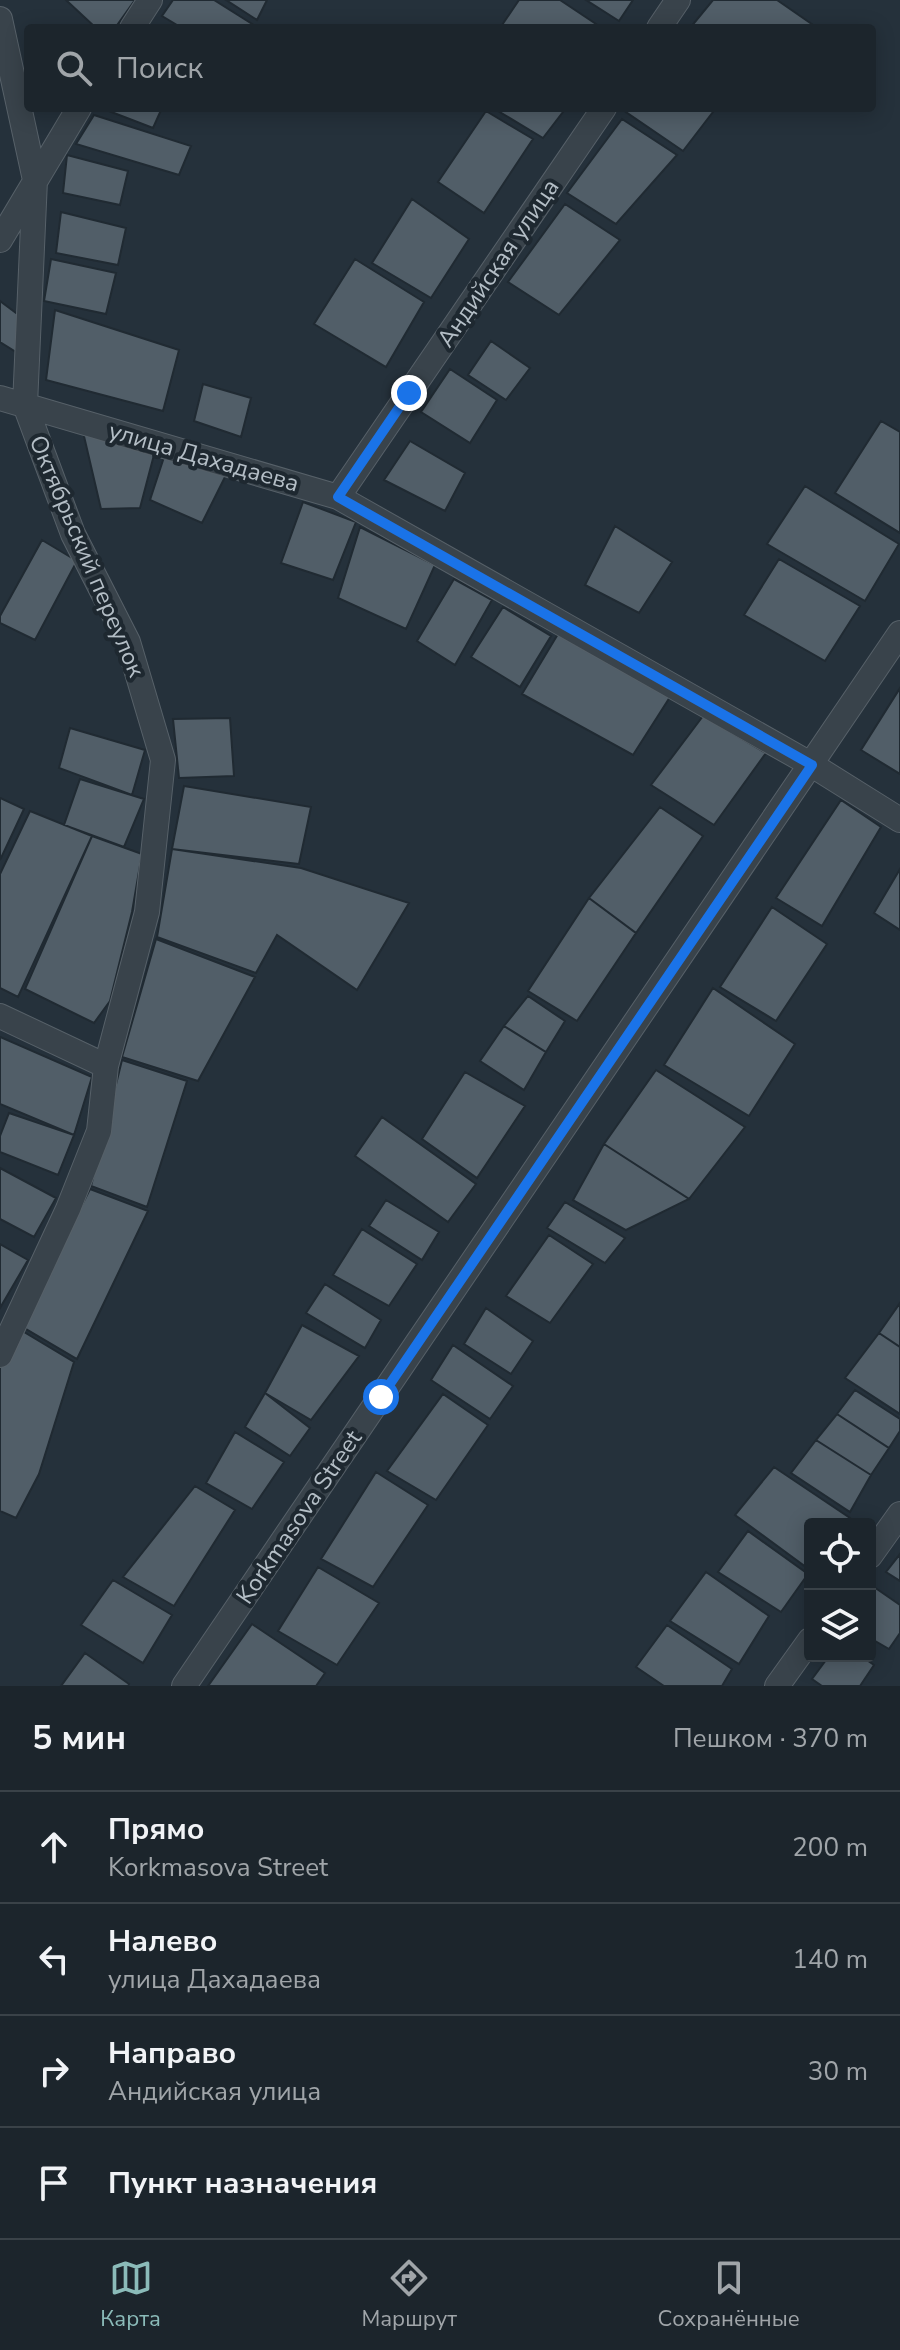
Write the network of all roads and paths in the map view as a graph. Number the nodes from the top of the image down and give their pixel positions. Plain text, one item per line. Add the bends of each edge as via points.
1 (150, 0) edge
2 (678, 0) edge
3 (0, 19) edge
4 (135, 24) edge
5 (662, 24) edge
6 (77, 112) edge
7 (601, 112) edge
8 (35, 180) junction
9 (0, 240) edge
10 (0, 398) edge
11 (25, 405) junction
12 (338, 497) junction
13 (900, 633) edge
14 (812, 765) junction
15 (900, 820) edge
16 (0, 1016) edge
17 (106, 1066) junction
18 (0, 1355) edge
19 (900, 1514) edge
20 (876, 1548) edge
21 (804, 1648) edge
22 (184, 1686) edge
23 (777, 1686) edge

1 - 4 street
2 - 5 street
3 - 8 street, Октябрьский переулок
6 - 8 street
7 - 12 street, Андийская улица
8 - 9 street
8 - 11 street, Октябрьский переулок
10 - 11 street, улица Дахадаева
11 - 12 street, улица Дахадаева
11 - 17 street, Октябрьский переулок via 73,534 128,642 163,760 147,912
12 - 14 street, улица Дахадаева
13 - 14 street, Korkmasova Street
14 - 15 street, улица Дахадаева
14 - 22 street, Korkmasova Street
16 - 17 street
17 - 18 street, Октябрьский переулок via 99,1131
19 - 20 street
21 - 23 street

